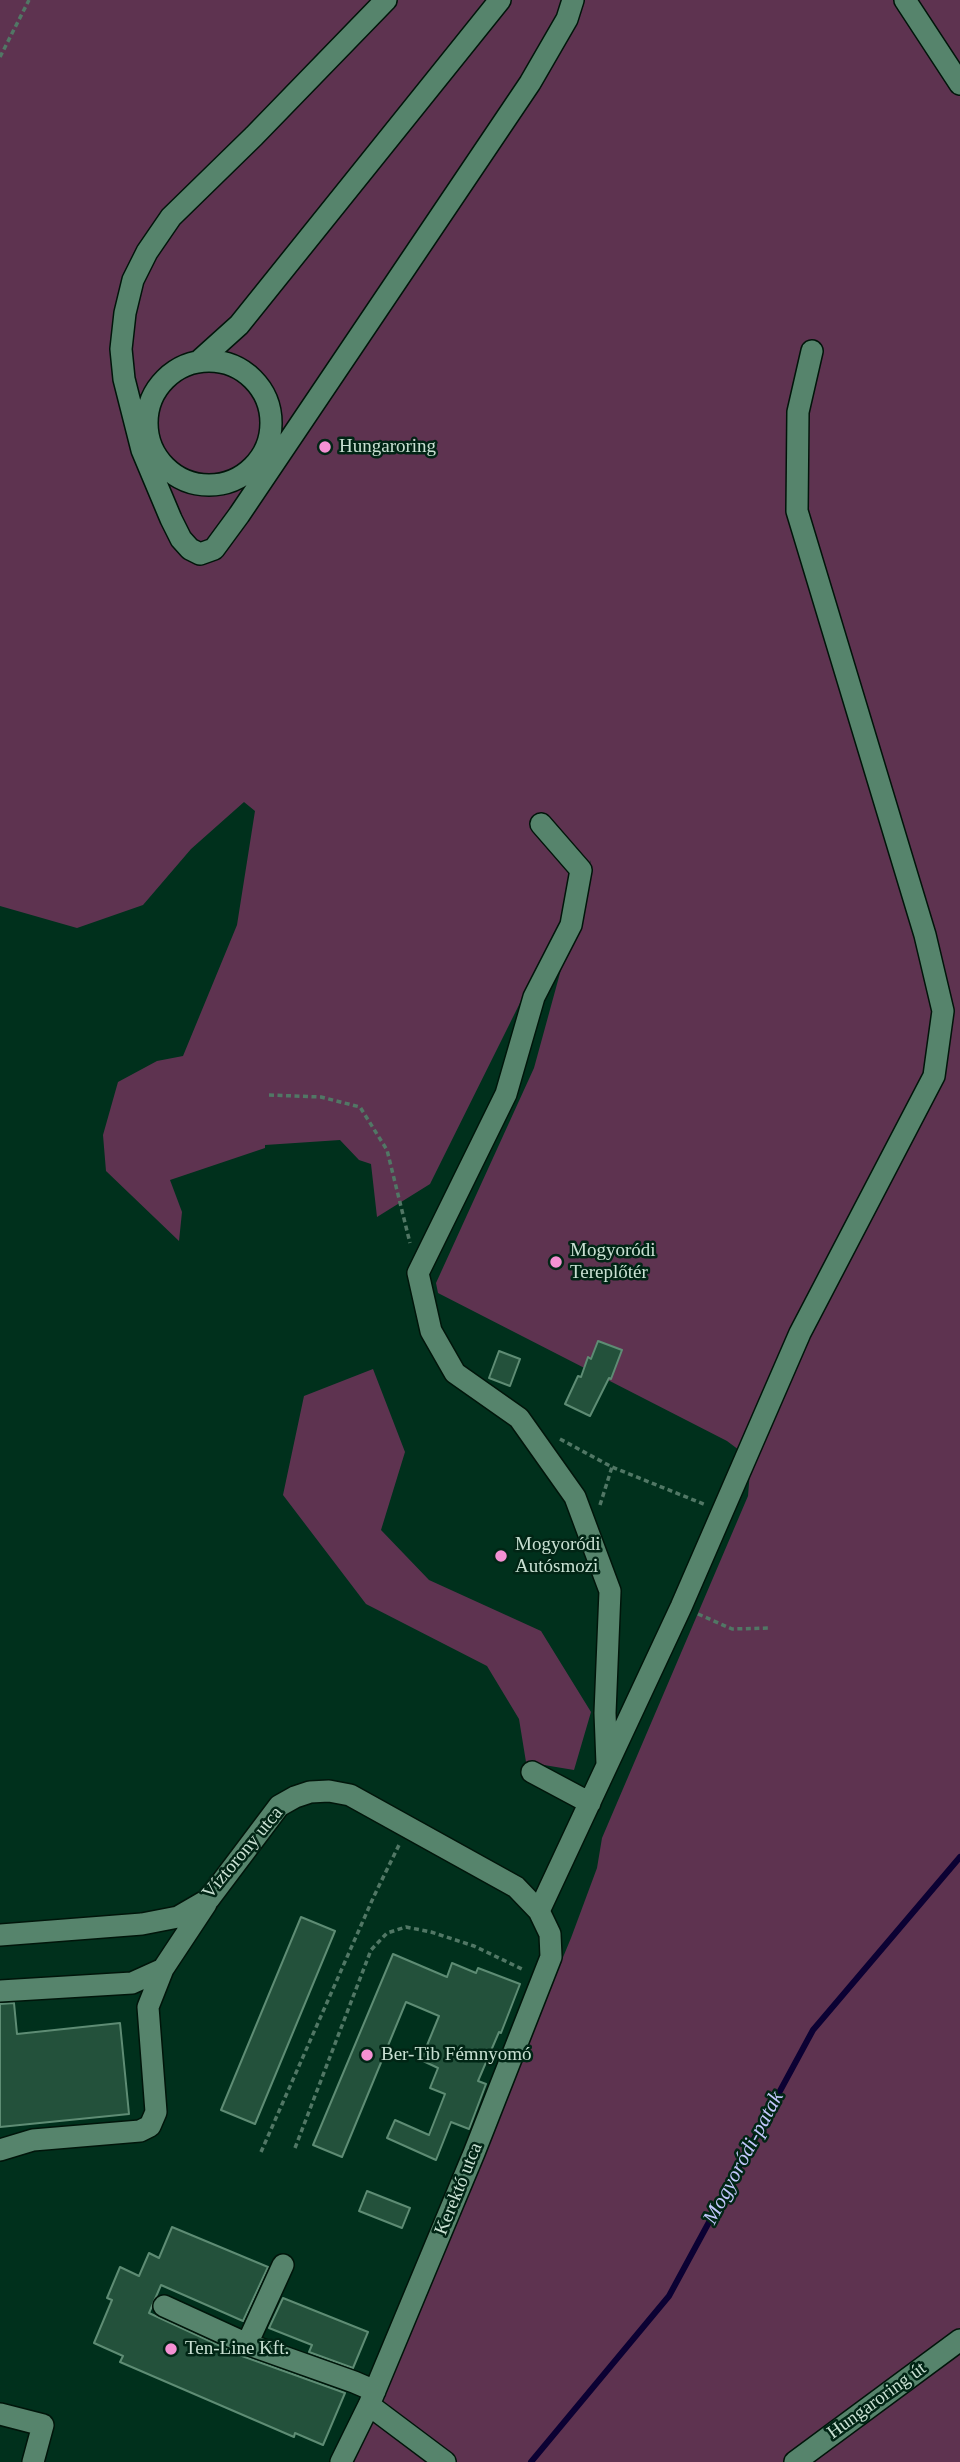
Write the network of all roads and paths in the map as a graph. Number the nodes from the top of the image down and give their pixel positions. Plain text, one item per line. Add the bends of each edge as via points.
1 (29, 0) edge
2 (386, 0) edge
3 (500, 0) edge
4 (573, 0) edge
5 (905, 0) edge
6 (0, 57) edge
7 (960, 83) edge
8 (812, 351) dead end
9 (198, 362) junction
10 (541, 824) dead end
11 (269, 1095) dead end
12 (418, 1273) junction
13 (554, 1436) dead end
14 (612, 1467) junction
15 (719, 1519) junction
16 (590, 1537) junction
17 (681, 1607) junction
18 (770, 1628) dead end
19 (607, 1766) junction
20 (532, 1772) dead end
21 (590, 1803) junction
22 (407, 1827) junction
23 (209, 1899) junction
24 (539, 1910) junction
25 (0, 1935) edge
26 (163, 1969) junction
27 (542, 1979) junction
28 (0, 1991) edge
29 (295, 2148) dead end
30 (0, 2150) edge
31 (261, 2152) dead end
32 (283, 2265) dead end
33 (164, 2306) dead end
34 (960, 2340) edge
35 (247, 2344) junction
36 (372, 2398) junction
37 (0, 2414) edge
38 (33, 2462) edge
39 (341, 2462) edge
40 (445, 2462) edge
41 (795, 2462) edge

1 - 6 path
2 - 4 street via 171,217 133,280 121,349 124,379 142,450 171,519 181,539 200,554 214,549 254,493 530,83
3 - 9 street via 239,326
5 - 7 street
8 - 15 street via 798,412 797,511 925,935 943,1011 933,1076 800,1333
9 - 9 street via 179,368 162,381 146,418 148,439 156,457 188,482 228,483 247,473 261,458 271,418 266,398 238,368
10 - 12 street via 580,870 571,925 534,997 506,1094
11 - 12 path via 321,1097 360,1107 387,1150
12 - 16 street via 430,1331 455,1373 519,1418 575,1497
13 - 14 path
14 - 15 path via 704,1503
14 - 16 path
15 - 17 street
16 - 19 street via 610,1591
17 - 18 path via 732,1629
17 - 19 street
19 - 21 street
20 - 21 street
21 - 24 street
22 - 23 street, Víztorony utca via 350,1795 329,1791 295,1797 279,1806
22 - 24 street, Víztorony utca via 516,1887
22 - 31 path
23 - 25 street, Víztorony utca via 178,1917 142,1924
23 - 26 street
24 - 27 street, Kerektó utca via 551,1946
26 - 28 street via 132,1983
26 - 30 street via 148,2007 156,2112 150,2126 140,2131 33,2140
27 - 29 path via 474,1946 430,1932 406,1927 387,1933 371,1951
27 - 36 street, Kerektó utca
32 - 35 street
33 - 35 street
34 - 41 street, Hungaroring út
35 - 36 street via 354,2382
36 - 39 street, Kerektó utca
36 - 40 street
37 - 38 street via 43,2426

